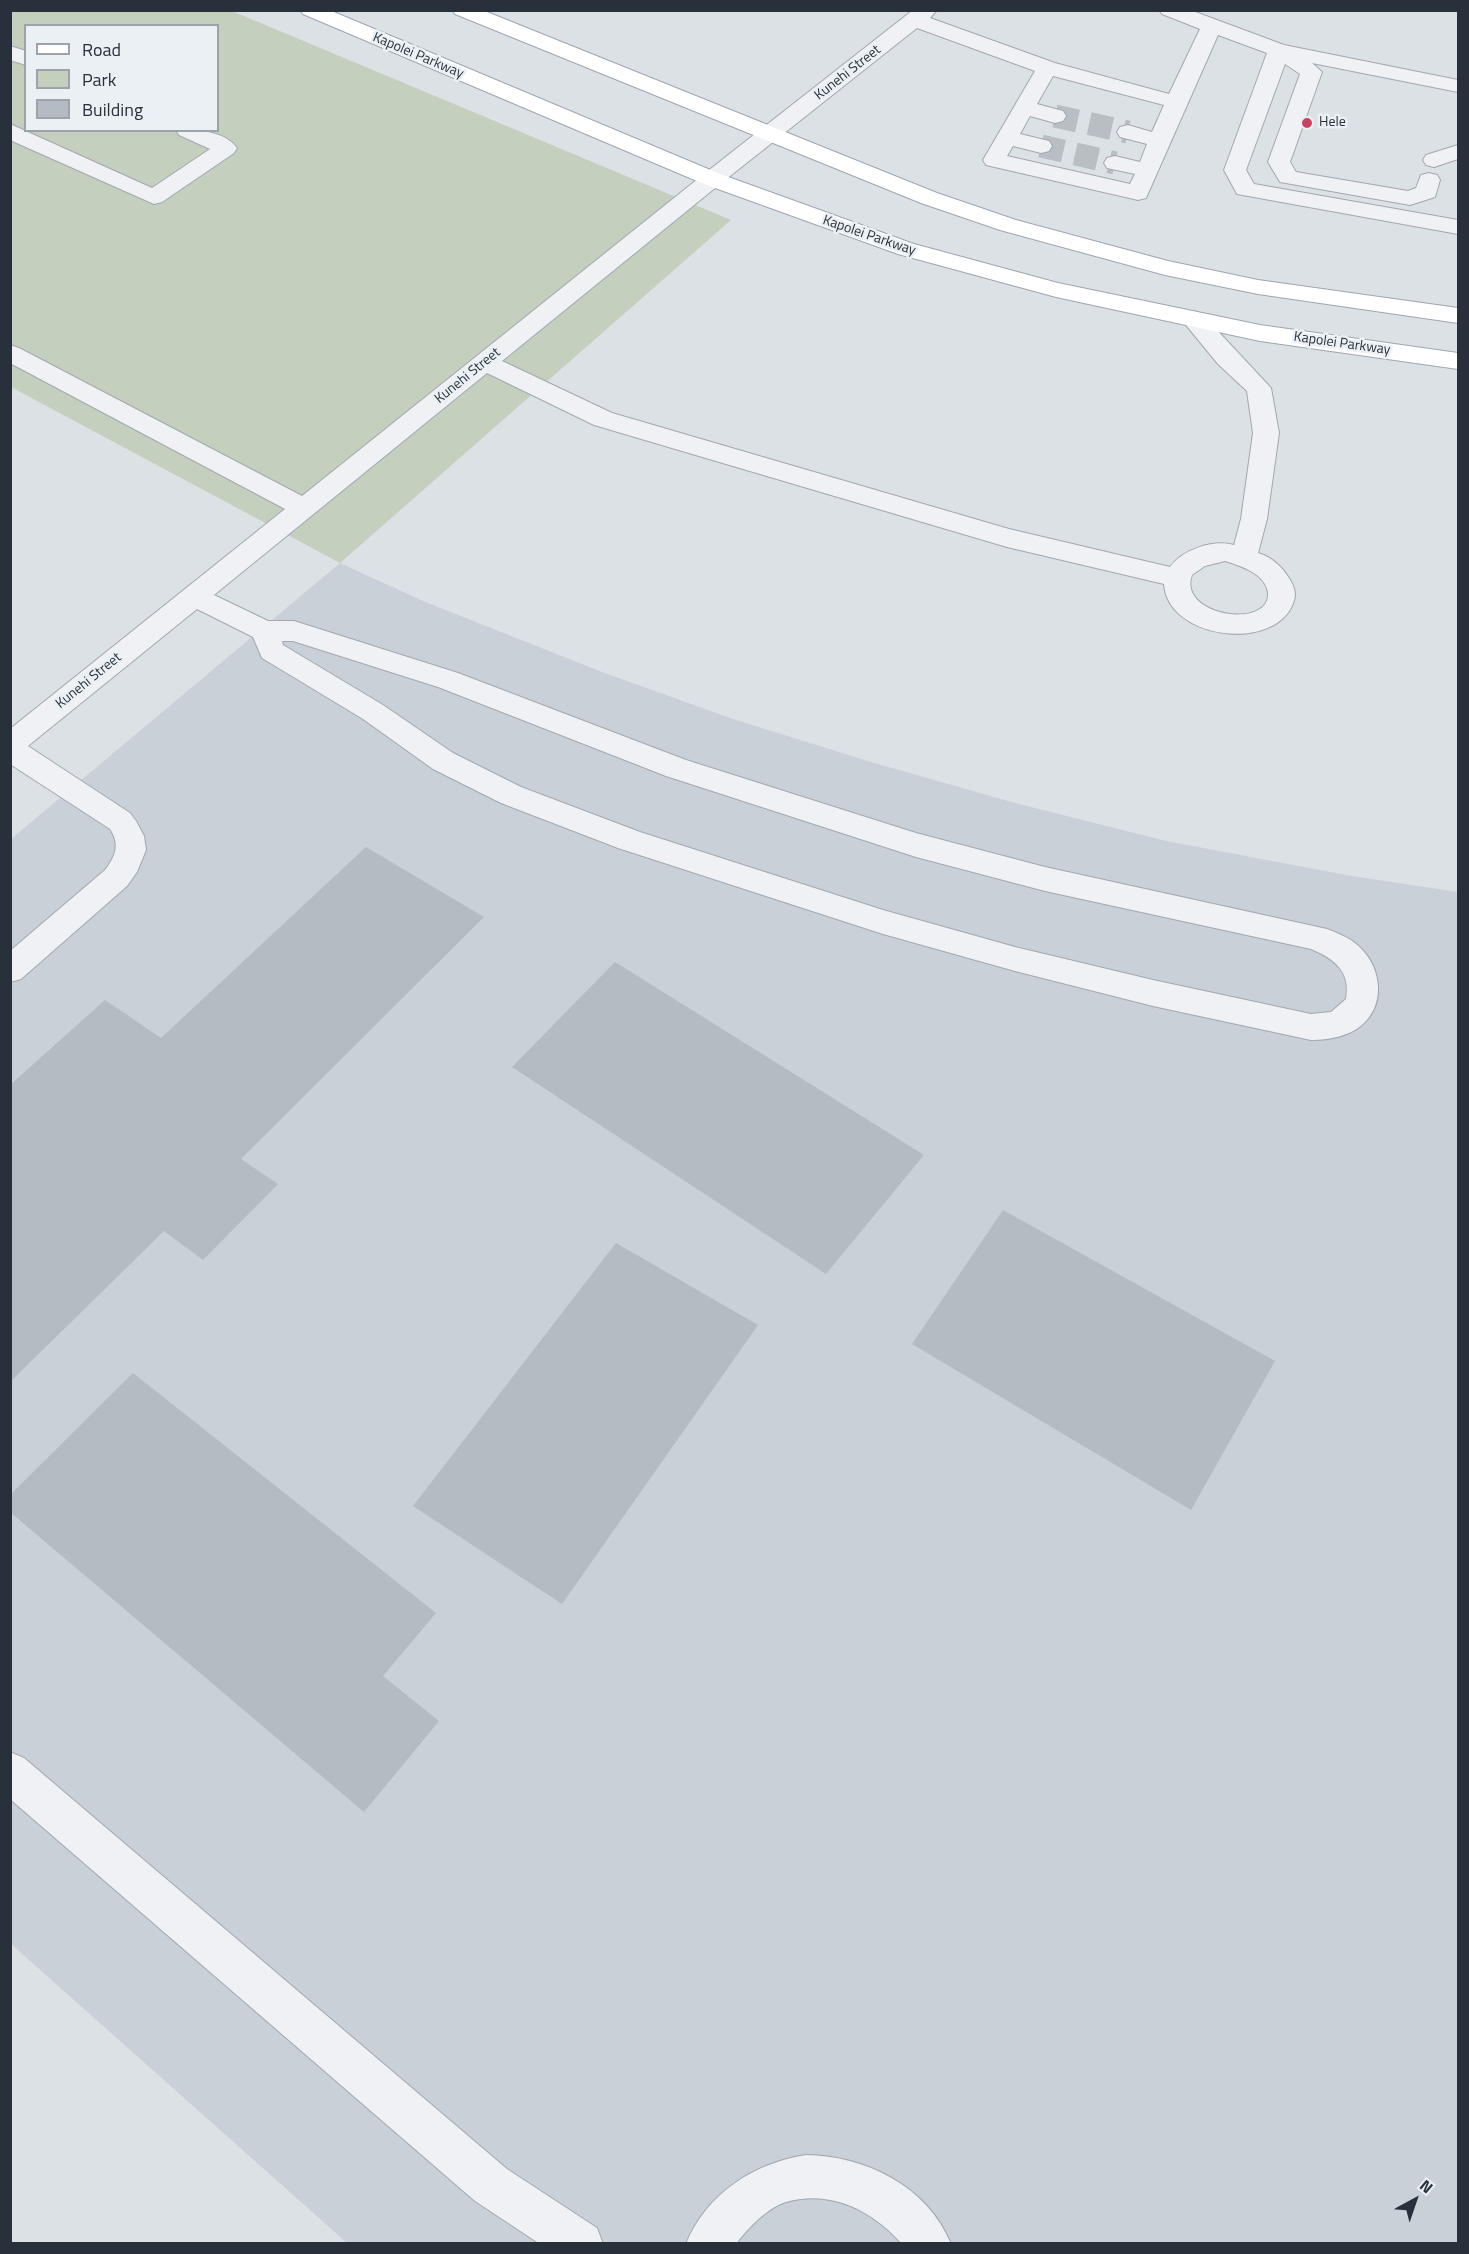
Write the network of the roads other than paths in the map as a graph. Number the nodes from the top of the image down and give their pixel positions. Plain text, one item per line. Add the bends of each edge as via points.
1 (310, 10) edge
2 (462, 10) edge
3 (1169, 10) edge
4 (921, 15) edge
5 (1212, 26) junction
6 (1279, 50) junction
7 (1047, 68) junction
8 (1458, 86) edge
9 (1176, 102) junction
10 (1024, 107) junction
11 (1055, 116) tunnel mouth
12 (10, 130) edge
13 (191, 132) edge
14 (1128, 132) tunnel mouth
15 (770, 135) junction
16 (1007, 138) junction
17 (1160, 141) junction
18 (1041, 146) tunnel mouth
19 (1458, 152) edge
20 (1115, 163) tunnel mouth
21 (1147, 170) junction
22 (712, 179) junction
23 (1458, 227) edge
24 (1458, 316) edge
25 (1193, 319) junction
26 (10, 353) edge
27 (1458, 361) edge
28 (485, 362) junction
29 (304, 508) junction
30 (1244, 556) junction
31 (1178, 578) junction
32 (194, 597) junction
33 (264, 631) junction
34 (10, 747) edge
35 (10, 970) edge
36 (10, 1772) edge
37 (581, 2244) edge
38 (708, 2244) edge
39 (929, 2244) edge

1 - 22 main road, Kapolei Parkway
2 - 15 main road
3 - 5 street
4 - 7 street
4 - 15 street, Kunehi Street
5 - 6 street
5 - 9 street
6 - 8 street
6 - 19 street via 1311,72 1279,162 1288,177 1410,198 1427,192 1432,170
6 - 23 street via 1235,170 1245,189
7 - 9 street
7 - 10 street
9 - 17 street
10 - 11 street
10 - 16 street
12 - 13 street via 154,197 226,148
14 - 17 street
15 - 22 street, Kunehi Street
15 - 24 main road via 929,198 1166,268 1258,287
16 - 18 street
16 - 21 street via 994,160 1138,193
17 - 21 street
20 - 21 street
22 - 25 main road, Kapolei Parkway via 906,249 1056,291
22 - 28 street, Kunehi Street
25 - 27 main road, Kapolei Parkway via 1260,333
25 - 30 street via 1259,388 1266,433 1254,519
26 - 29 street
28 - 29 street, Kunehi Street
28 - 31 street via 603,419 1007,538
29 - 32 street, Kunehi Street
30 - 31 street via 1209,553 1184,567
30 - 31 street via 1272,570 1280,581 1281,604 1262,621 1230,625 1196,613 1184,603
32 - 33 street
32 - 34 street, Kunehi Street
33 - 33 street via 294,631 448,680 676,768 916,844 1056,882 1316,938 1334,945 1361,971 1363,1000 1344,1021 1311,1027 1016,959 742,878 629,840 469,776 272,651
34 - 35 street via 120,821 133,846 125,868 116,878
36 - 37 street via 491,2185
38 - 39 street via 720,2226 750,2198 785,2180 824,2177 862,2186 896,2206

